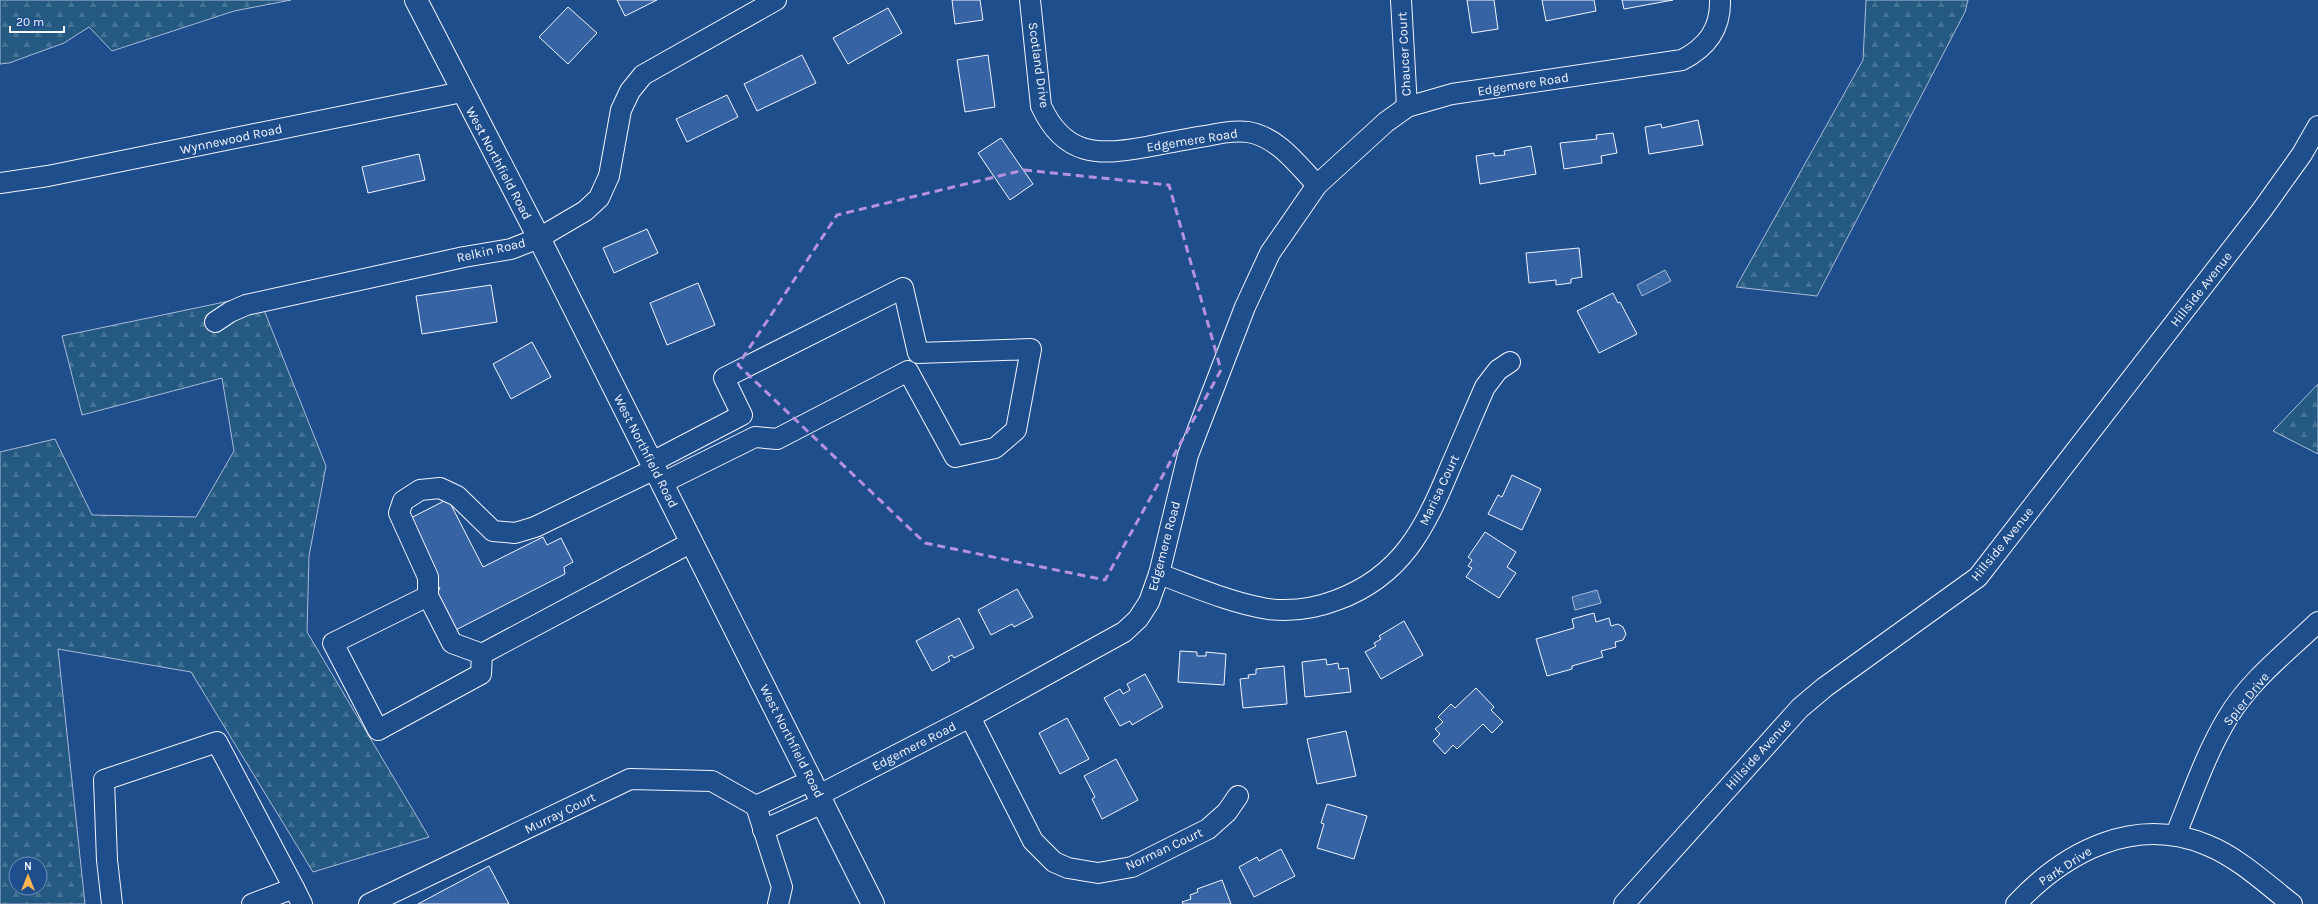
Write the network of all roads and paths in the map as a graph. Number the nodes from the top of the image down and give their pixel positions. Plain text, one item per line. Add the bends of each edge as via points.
1 (416, 0) edge
2 (776, 0) edge
3 (1030, 0) edge
4 (1401, 0) edge
5 (1720, 0) edge
6 (462, 92) junction
7 (1407, 107) junction
8 (2318, 126) edge
9 (1119, 152) joint
10 (0, 183) edge
11 (1317, 185) junction
12 (538, 238) junction
13 (215, 322) dead end
14 (1510, 362) dead end
15 (656, 472) junction
16 (692, 542) junction
17 (1159, 574) junction
18 (428, 596) junction
19 (2318, 622) edge
20 (482, 654) junction
21 (970, 717) junction
22 (818, 793) junction
23 (1238, 796) dead end
24 (756, 806) junction
25 (763, 830) junction
26 (2176, 834) junction
27 (298, 896) edge
28 (112, 904) edge
29 (252, 904) edge
30 (369, 904) edge
31 (778, 904) edge
32 (873, 904) edge
33 (1624, 904) edge
34 (2016, 904) edge
35 (2292, 904) edge

1 - 6 main road, West Northfield Road
2 - 12 street, Relkin Road via 643,75 621,110 609,176 600,198 585,211
3 - 9 street, Scotland Drive via 1041,106 1047,119 1067,140 1080,148 1100,153
4 - 7 street, Chaucer Court
5 - 7 street, Edgemere Road via 1721,12 1710,39 1698,52 1682,60 1452,94
6 - 10 street, Wynnewood Road via 48,176
6 - 12 main road, West Northfield Road
7 - 11 street, Edgemere Road via 1386,122
8 - 33 street, Hillside Avenue via 2302,154 2262,210 1978,577 1825,687 1800,708
9 - 11 street, Edgemere Road via 1222,133 1248,132 1270,140
11 - 17 street, Edgemere Road via 1270,253 1245,307 1188,455
12 - 13 street, Relkin Road via 511,248 246,306 230,312
12 - 15 main road, West Northfield Road
14 - 17 street, Marisa Court via 1498,370 1485,387 1432,513 1417,538 1404,556 1366,587 1320,606 1270,609 1245,605
15 - 15 street via 755,437 777,439 908,371 955,457 995,448 1016,430 1031,349 918,354 903,288 724,378 742,415
15 - 16 main road, West Northfield Road
15 - 18 street via 535,527 515,533 492,531 457,496 440,488 420,490 403,501 398,513 428,577
16 - 20 street
16 - 22 main road, West Northfield Road
17 - 21 street, Edgemere Road via 1149,602 1138,619 1124,632
18 - 20 street via 452,643
18 - 20 street via 333,643 378,730 481,674
19 - 26 street, Spier Drive via 2254,684 2228,716
21 - 22 street, Edgemere Road
21 - 23 street, Norman Court via 1033,841 1054,862 1068,868 1098,873 1132,867 1208,829 1227,812
22 - 24 street
22 - 25 street
22 - 32 main road, West Northfield Road
24 - 25 street
24 - 30 street, Murray Court via 712,782 630,779
25 - 31 street via 782,887
26 - 34 street, Park Drive via 2149,833 2119,838 2090,848 2063,864 2030,889
26 - 35 street, Park Drive via 2208,845 2238,862
27 - 28 street via 217,742 104,780 107,860
27 - 29 street

